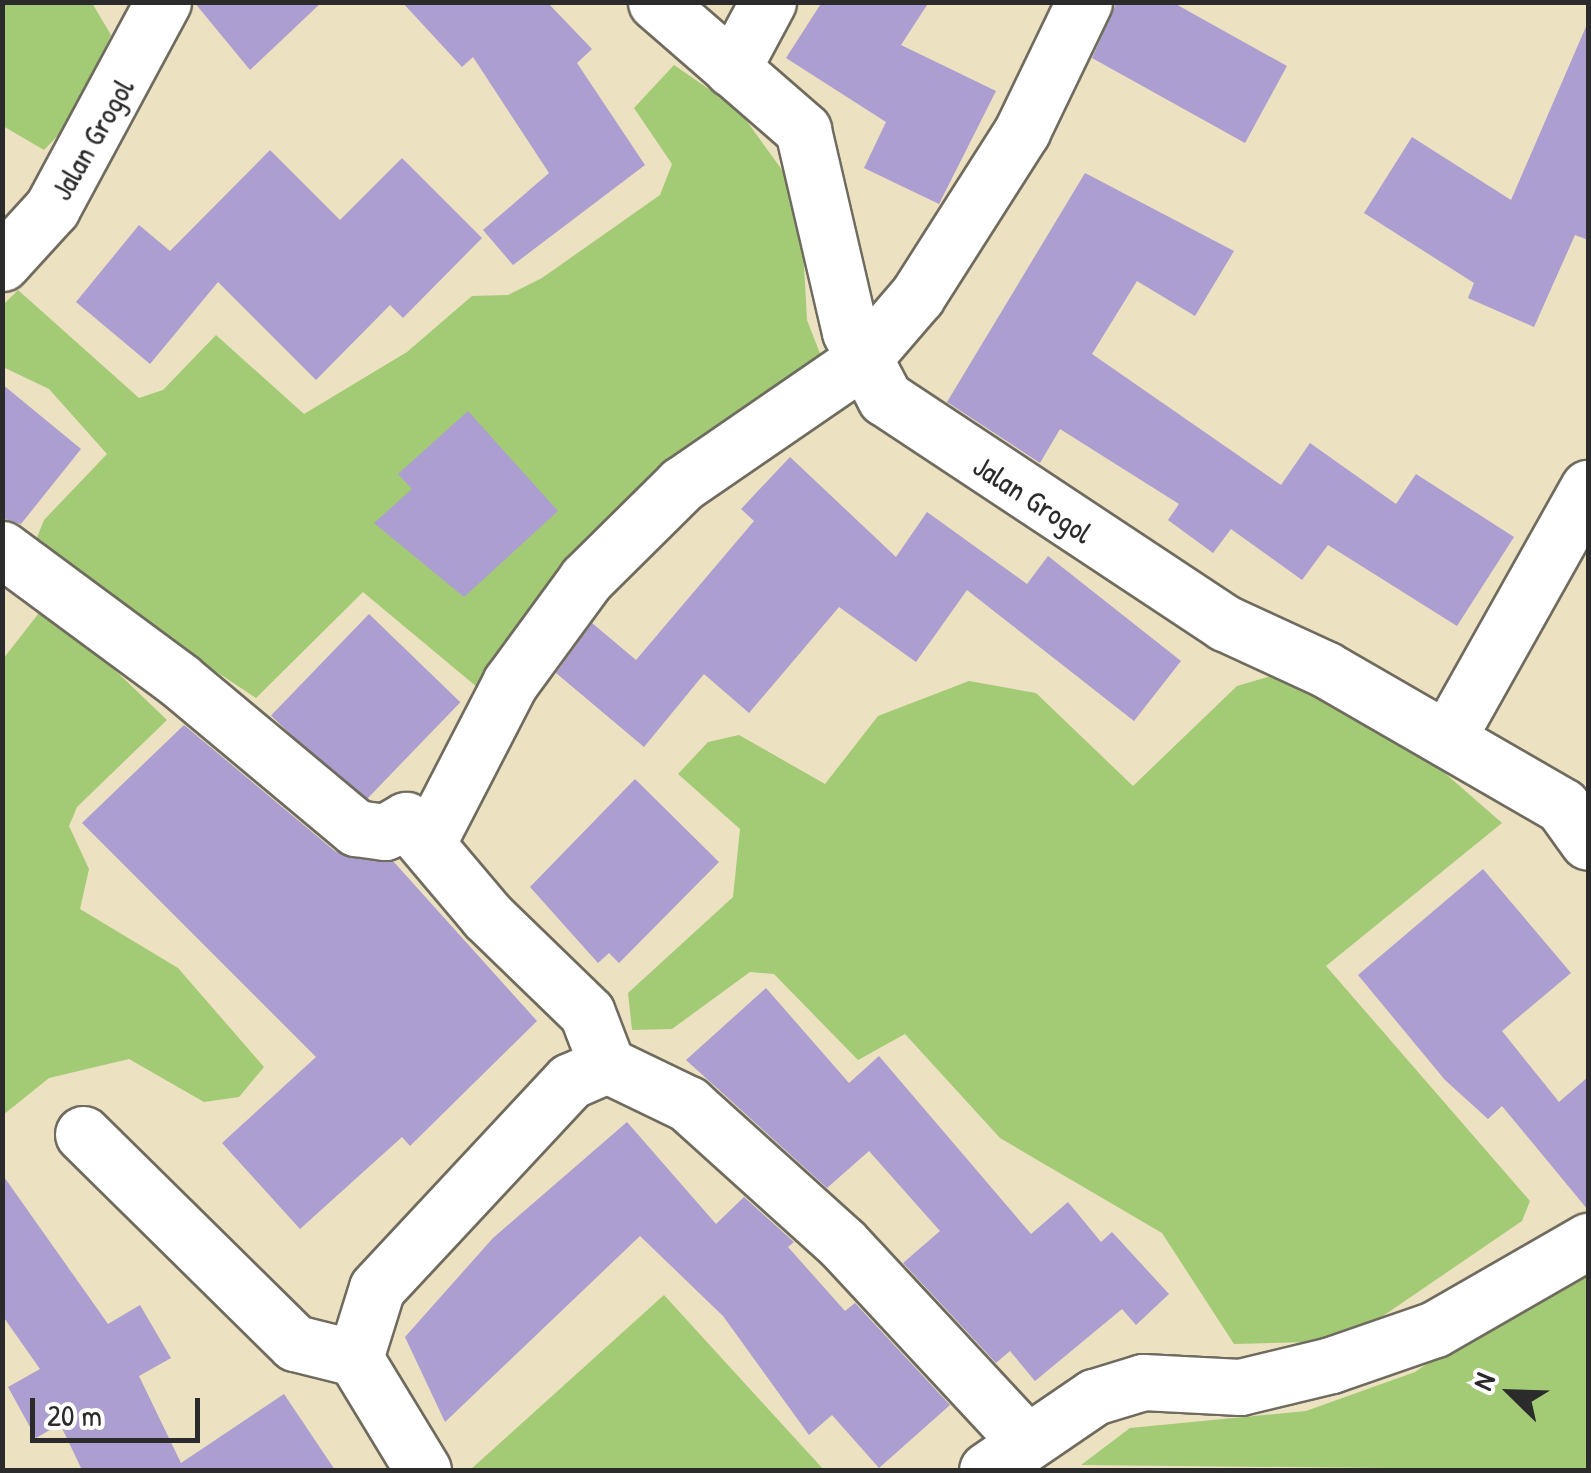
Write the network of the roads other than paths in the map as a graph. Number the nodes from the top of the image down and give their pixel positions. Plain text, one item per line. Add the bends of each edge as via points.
1 (163, 2) edge
2 (656, 2) edge
3 (768, 2) edge
4 (1084, 2) edge
5 (732, 69) junction
6 (2, 263) edge
7 (862, 362) junction
8 (1588, 488) edge
9 (2, 550) edge
10 (1447, 739) junction
11 (428, 842) junction
12 (1588, 842) edge
13 (607, 1065) junction
14 (83, 1134) dead end
15 (1588, 1241) edge
16 (356, 1358) junction
17 (1006, 1455) edge
18 (422, 1470) edge

1 - 6 street, Jalan Grogol via 52,208
2 - 5 street, Jalan Grogol
3 - 5 street
4 - 7 street via 959,237
5 - 7 street, Jalan Grogol via 803,130
7 - 10 street, Jalan Grogol via 915,423 1226,624
7 - 11 street via 682,484 586,579 510,683
8 - 10 street
9 - 11 street via 180,680 329,810 356,828 385,832 406,820
10 - 12 street, Jalan Grogol via 1562,806
11 - 13 street via 486,916 587,1013
13 - 16 street via 570,1081 411,1244 377,1288
13 - 17 street via 653,1083 716,1129 842,1244
14 - 16 street via 296,1343
15 - 17 street via 1435,1329 1240,1387 1143,1382 1094,1397
16 - 18 street

